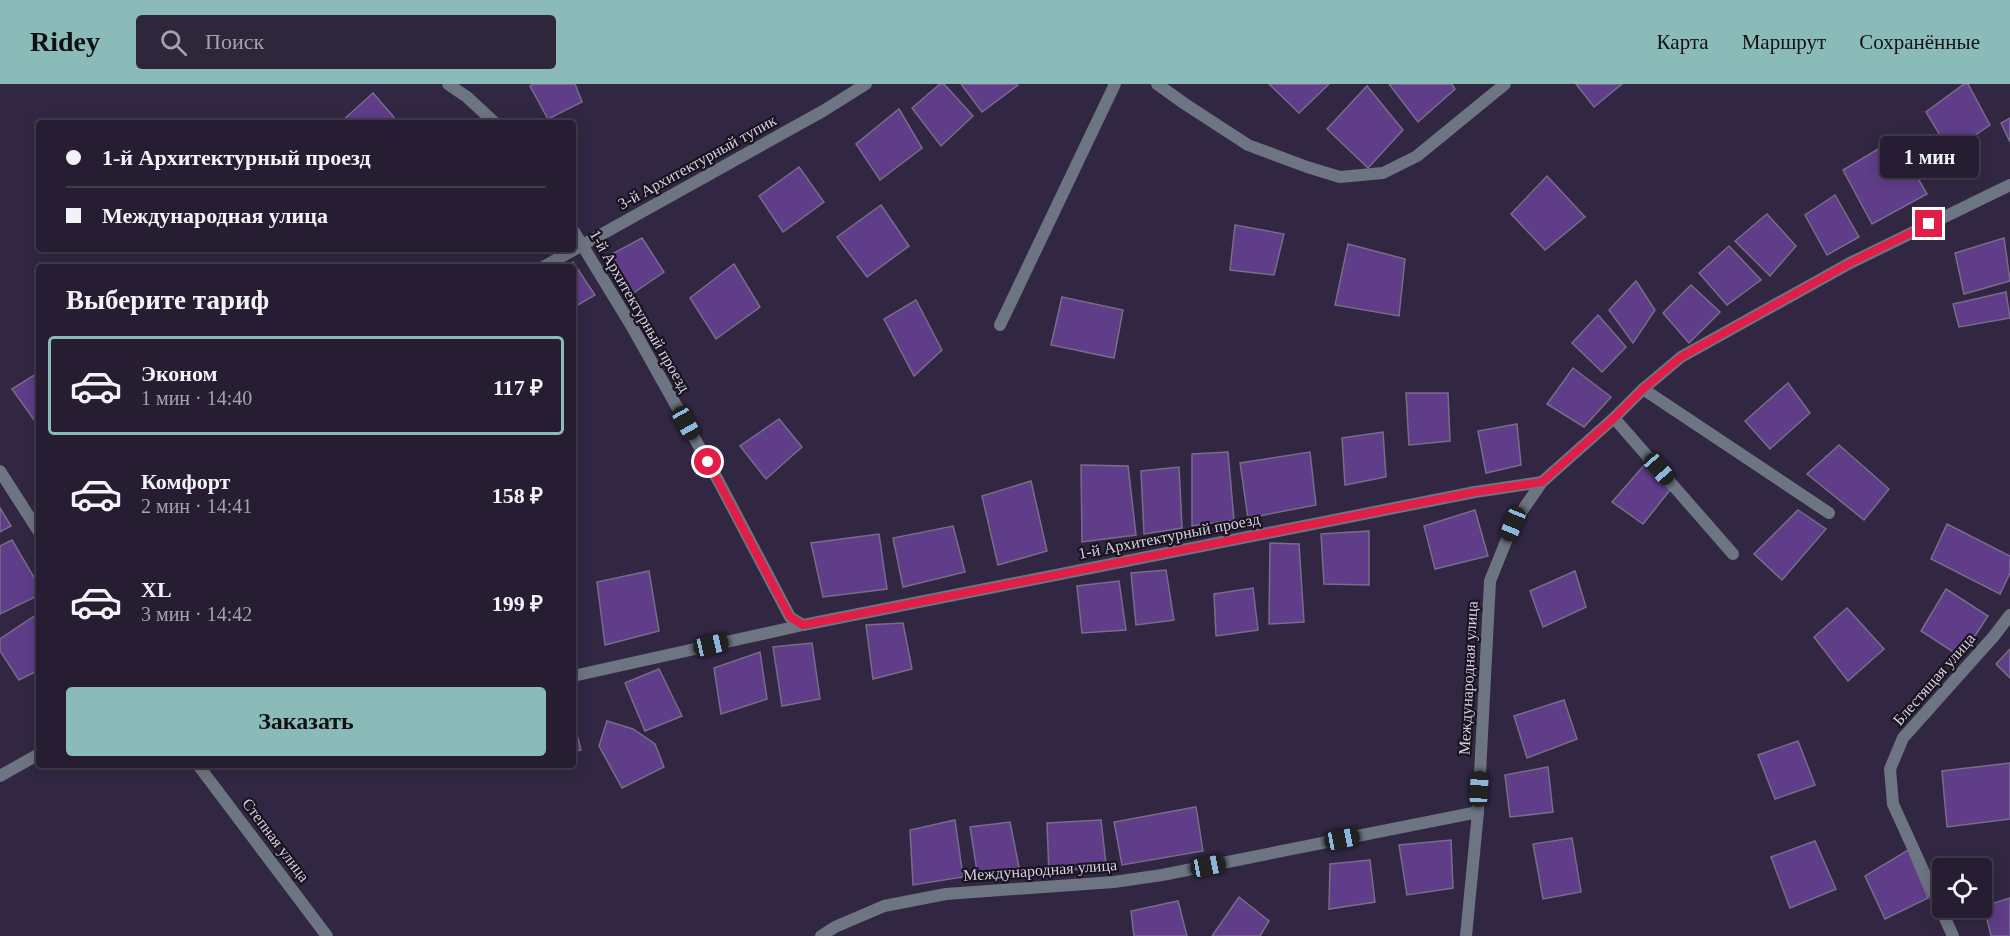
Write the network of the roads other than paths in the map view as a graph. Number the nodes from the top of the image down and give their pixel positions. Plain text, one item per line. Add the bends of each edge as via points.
1 (448, 84) edge
2 (866, 84) edge
3 (1115, 84) edge
4 (1157, 84) edge
5 (1505, 84) edge
6 (492, 120) edge
7 (2009, 188) edge
8 (576, 235) edge
9 (582, 244) junction
10 (576, 248) edge
11 (568, 252) edge
12 (548, 264) edge
13 (1000, 325) dead end
14 (1643, 389) junction
15 (1614, 418) junction
16 (0, 471) edge
17 (1542, 482) junction
18 (1829, 513) dead end
19 (36, 527) edge
20 (1733, 554) dead end
21 (2010, 615) edge
22 (803, 625) junction
23 (576, 675) edge
24 (36, 756) edge
25 (200, 768) edge
26 (0, 776) edge
27 (1478, 812) junction
28 (327, 936) edge
29 (821, 936) edge
30 (1466, 936) edge
31 (1953, 936) edge

1 - 6 street
2 - 9 street, 3-й Архитектурный тупик
3 - 13 street
4 - 5 street via 1248,145 1340,177 1383,173 1417,156
7 - 14 street, Международная улица via 1850,263 1681,357
8 - 9 street, 1-й Архитектурный проезд
9 - 10 street, 3-й Архитектурный тупик
9 - 22 street, 1-й Архитектурный проезд via 714,471 790,617
11 - 12 street, 3-й Архитектурный тупик
14 - 15 street, Международная улица
14 - 18 street
15 - 17 street, Международная улица
15 - 20 street
16 - 19 street
17 - 22 street, 1-й Архитектурный проезд
17 - 27 street, Международная улица via 1513,524 1490,581
21 - 31 street, Блестящая улица via 1903,738 1890,769 1893,804
22 - 23 street, 1-й Архитектурный проезд
24 - 26 street
25 - 28 street, Степная улица
27 - 29 street, Международная улица via 1153,876 946,894 884,906
27 - 30 street

